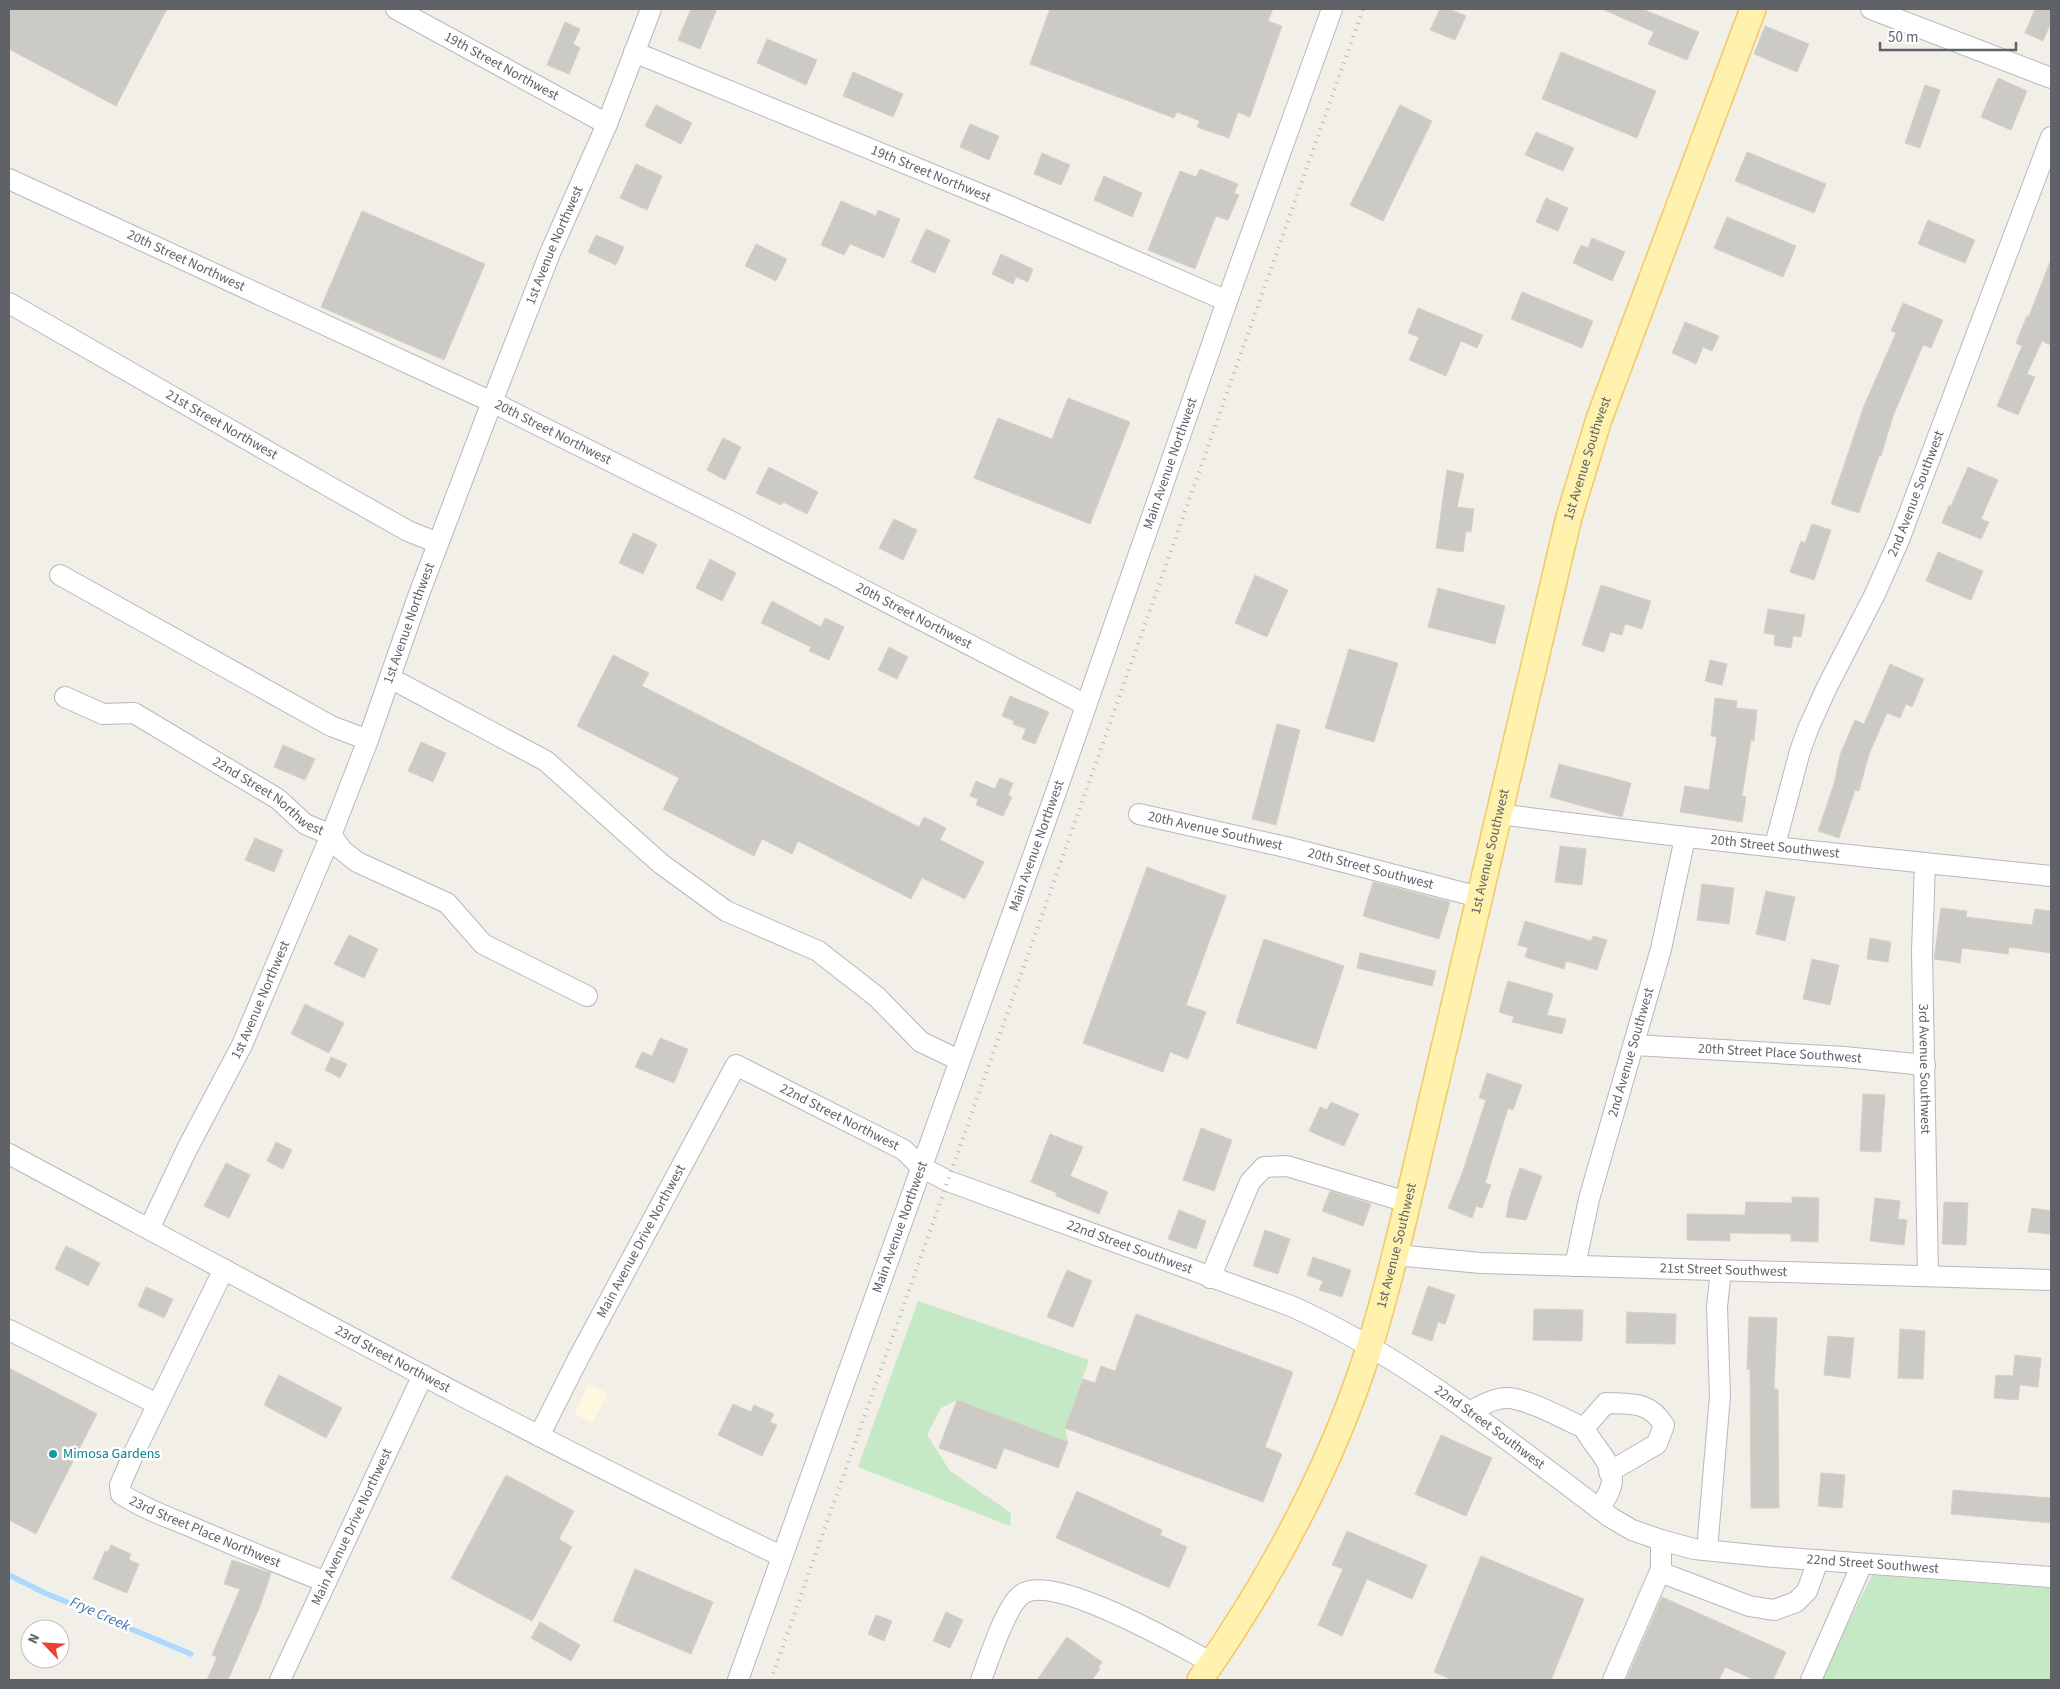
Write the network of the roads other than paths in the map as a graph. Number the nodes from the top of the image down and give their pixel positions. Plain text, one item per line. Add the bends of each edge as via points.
1 (396, 9) edge
2 (651, 9) edge
3 (1332, 9) edge
4 (1753, 9) edge
5 (1871, 9) edge
6 (634, 52) junction
7 (2051, 78) edge
8 (607, 124) junction
9 (2051, 137) edge
10 (9, 179) edge
11 (1227, 301) junction
12 (9, 303) edge
13 (492, 402) junction
14 (438, 543) junction
15 (60, 575) dead end
16 (390, 678) junction
17 (65, 697) dead end
18 (1086, 705) junction
19 (368, 740) junction
20 (1140, 814) dead end
21 (1499, 814) junction
22 (331, 835) junction
23 (1685, 838) junction
24 (1775, 845) junction
25 (1290, 848) joint
26 (1924, 863) junction
27 (2051, 876) edge
28 (1479, 897) junction
29 (587, 996) dead end
30 (1634, 1045) junction
31 (959, 1060) junction
32 (1925, 1065) junction
33 (753, 1073) joint
34 (9, 1154) edge
35 (921, 1167) junction
36 (948, 1180) joint
37 (1407, 1202) junction
38 (149, 1229) junction
39 (1395, 1255) junction
40 (1575, 1266) junction
41 (224, 1269) junction
42 (1721, 1270) junction
43 (1928, 1276) junction
44 (1210, 1278) junction
45 (2051, 1280) edge
46 (9, 1330) edge
47 (1369, 1348) junction
48 (423, 1375) junction
49 (156, 1404) junction
50 (1469, 1412) junction
51 (1584, 1428) junction
52 (539, 1436) junction
53 (1609, 1472) junction
54 (1599, 1509) junction
55 (1661, 1540) junction
56 (1707, 1550) junction
57 (781, 1556) junction
58 (1818, 1560) junction
59 (1862, 1564) junction
60 (1660, 1572) junction
61 (2051, 1577) edge
62 (326, 1582) junction
63 (1206, 1672) edge
64 (280, 1680) edge
65 (738, 1680) edge
66 (981, 1680) edge
67 (1613, 1680) edge
68 (1811, 1680) edge

1 - 8 street, 19th Street Northwest
2 - 6 street, 1st Avenue Northwest
3 - 11 street, Main Avenue Northwest
4 - 21 main road, 1st Avenue Southwest via 1585,461
5 - 7 street
6 - 8 street, 1st Avenue Northwest
6 - 11 street, 19th Street Northwest via 1009,206
8 - 13 street, 1st Avenue Northwest via 550,253
9 - 24 street, 2nd Avenue Southwest via 1899,540 1876,594 1826,687 1808,729
10 - 13 street, 20th Street Northwest
11 - 18 street, Main Avenue Northwest
12 - 14 street, 21st Street Northwest via 408,531
13 - 14 street, 1st Avenue Northwest
13 - 18 street, 20th Street Northwest
14 - 16 street, 1st Avenue Northwest
15 - 19 street via 331,726
16 - 19 street, 1st Avenue Northwest
16 - 31 street via 546,761 660,863 726,911 818,951 877,997 921,1042
17 - 22 street, 22nd Street Northwest via 102,714 134,714 278,799 306,824
18 - 31 street, Main Avenue Northwest
19 - 22 street, 1st Avenue Northwest
20 - 25 street, 20th Avenue Southwest
21 - 23 street, 20th Street Southwest
21 - 28 main road, 1st Avenue Southwest
22 - 29 street, 22nd Street Northwest via 357,862 447,903 483,944
22 - 38 street, 1st Avenue Northwest via 242,1045
23 - 24 street, 20th Street Southwest
23 - 30 street, 2nd Avenue Southwest via 1661,949
24 - 26 street, 20th Street Southwest
25 - 28 street, 20th Street Southwest
26 - 27 street, 20th Street Southwest
26 - 32 street, 3rd Avenue Southwest
28 - 37 main road, 1st Avenue Southwest
30 - 32 street, 20th Street Place Southwest
30 - 40 street, 2nd Avenue Southwest via 1589,1199
31 - 35 street, Main Avenue Northwest
32 - 43 street, 3rd Avenue Southwest
33 - 35 street, 22nd Street Northwest via 904,1150
33 - 52 street, Main Avenue Drive Northwest via 736,1064
34 - 38 street, 23rd Street Northwest
35 - 36 street, 22nd Street Northwest
35 - 57 street, Main Avenue Northwest
36 - 44 street, 22nd Street Southwest
37 - 39 main road, 1st Avenue Southwest
37 - 44 street via 1286,1166 1264,1167 1250,1182
38 - 41 street, 23rd Street Northwest
39 - 40 street, 21st Street Southwest via 1481,1263
39 - 47 main road, 1st Avenue Southwest
40 - 42 street, 21st Street Southwest
41 - 48 street, 23rd Street Northwest
41 - 49 street, 23rd Street Place Northwest
42 - 43 street, 21st Street Southwest
42 - 56 street via 1717,1307 1720,1396
43 - 45 street, 21st Street Southwest
44 - 47 street, 22nd Street Southwest via 1323,1320
46 - 49 street
47 - 50 street, 22nd Street Southwest
47 - 63 main road, 1st Avenue Southwest via 1346,1411 1297,1519 1268,1574
48 - 52 street, 23rd Street Northwest
48 - 62 street, Main Avenue Drive Northwest
49 - 62 street, 23rd Street Place Northwest via 120,1485 121,1494
50 - 51 street via 1488,1402 1508,1398
50 - 54 street, 22nd Street Southwest
51 - 53 street via 1606,1461
51 - 53 street via 1606,1403 1637,1404 1650,1409 1664,1425 1657,1444
52 - 57 street, 23rd Street Northwest
53 - 54 street via 1612,1480 1610,1491
54 - 55 street, 22nd Street Southwest via 1632,1530
55 - 56 street, 22nd Street Southwest
55 - 60 street
56 - 58 street, 22nd Street Southwest
57 - 65 street, Main Avenue Northwest
58 - 59 street, 22nd Street Southwest
58 - 60 street via 1807,1591 1796,1602 1774,1610 1749,1606
59 - 61 street, 22nd Street Southwest
59 - 68 street
60 - 67 street
62 - 64 street, Main Avenue Drive Northwest
63 - 66 street via 1143,1626 1084,1600 1051,1590 1032,1590 1020,1595 1006,1616

